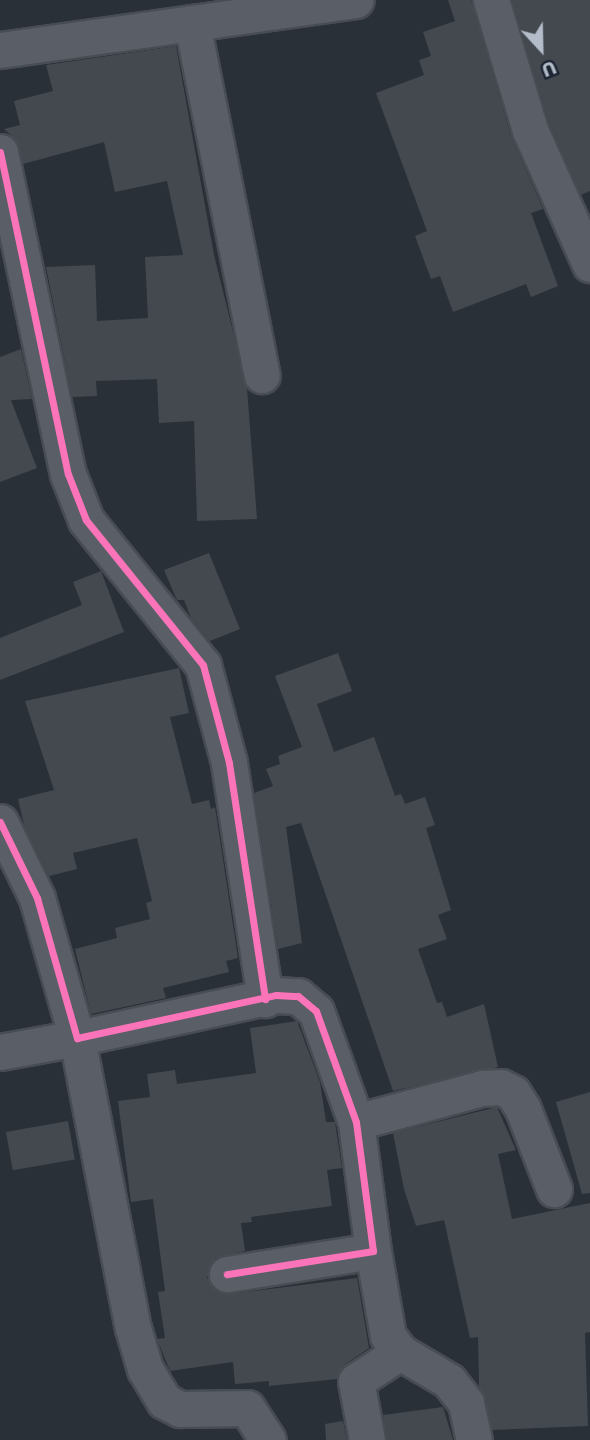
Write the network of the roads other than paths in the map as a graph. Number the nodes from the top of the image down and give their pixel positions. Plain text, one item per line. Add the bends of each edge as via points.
1 (355, 0) edge
2 (491, 0) edge
3 (192, 23) junction
4 (0, 50) edge
5 (0, 152) edge
6 (590, 264) edge
7 (262, 375) dead end
8 (0, 822) edge
9 (265, 999) junction
10 (77, 1038) junction
11 (0, 1052) edge
12 (356, 1122) junction
13 (554, 1189) dead end
14 (373, 1251) junction
15 (227, 1274) dead end
16 (400, 1352) junction
17 (268, 1440) edge
18 (367, 1440) edge
19 (474, 1440) edge

1 - 3 street via 254,18
2 - 6 street via 530,130
3 - 4 street
3 - 7 street
5 - 9 street via 68,474 86,520 203,665 229,763
8 - 10 street via 37,898
9 - 10 street
9 - 12 street via 288,994 311,1004
10 - 11 street
10 - 17 street via 133,1328 145,1369 164,1401 180,1409 247,1408
12 - 13 street via 501,1087 513,1093 523,1109
12 - 14 street
14 - 15 street
14 - 16 street via 388,1336
16 - 18 street via 356,1381
16 - 19 street via 449,1381 467,1404

